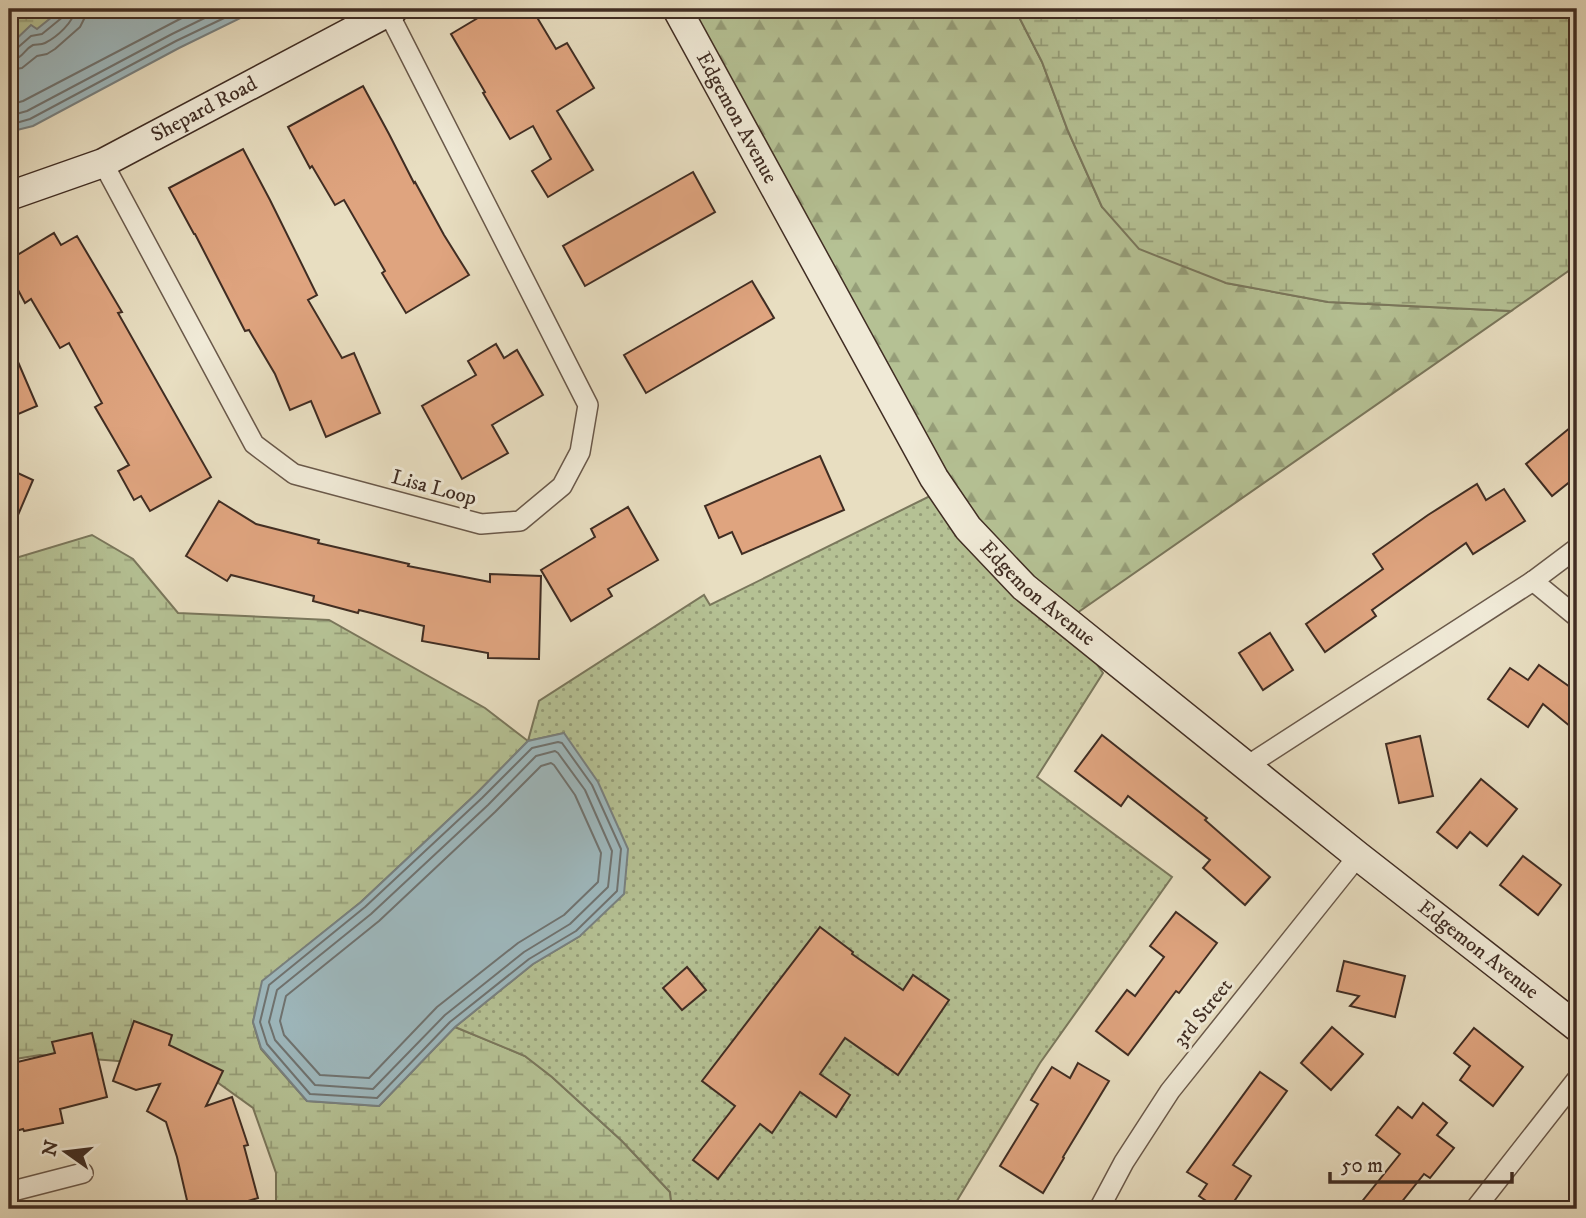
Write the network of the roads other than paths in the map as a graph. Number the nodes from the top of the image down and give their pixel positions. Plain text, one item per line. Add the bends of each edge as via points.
1 (677, 9) edge
2 (391, 10) edge
3 (103, 163) junction
4 (9, 196) edge
5 (1577, 548) edge
6 (1533, 581) junction
7 (1577, 617) edge
8 (1247, 766) junction
9 (1358, 856) junction
10 (1577, 1027) edge
11 (1577, 1079) edge
12 (83, 1173) dead end
13 (9, 1192) edge
14 (1099, 1209) edge
15 (1475, 1209) edge

1 - 8 street, Edgemon Avenue via 928,467 968,528 1024,586
2 - 3 street, Shepard Road
2 - 3 street, Lisa Loop via 588,405 580,452 562,486 520,521 481,524 294,474 254,444
3 - 4 street, Shepard Road
5 - 6 street
6 - 7 street
6 - 8 street
8 - 9 street, Edgemon Avenue
9 - 10 street, Edgemon Avenue
9 - 14 street, 3rd Street via 1170,1091
11 - 15 street
12 - 13 street

